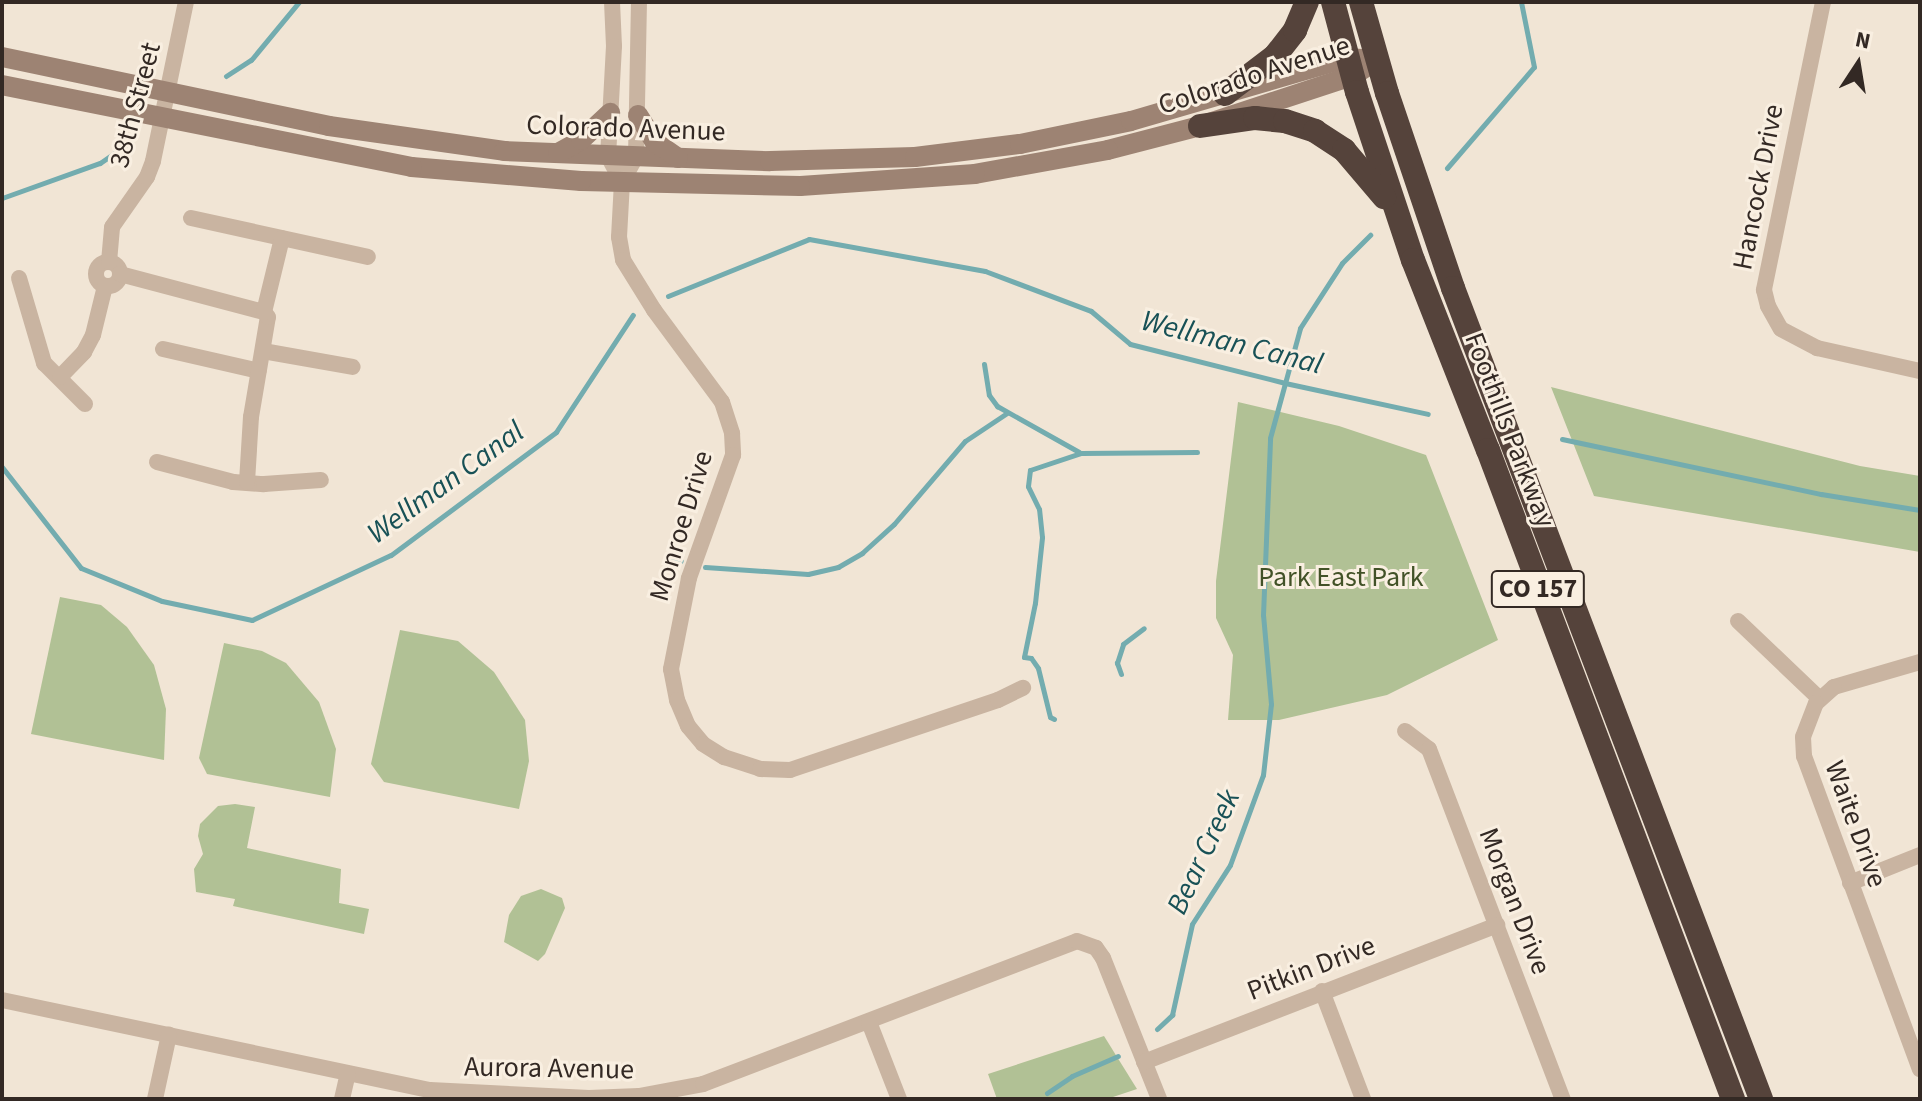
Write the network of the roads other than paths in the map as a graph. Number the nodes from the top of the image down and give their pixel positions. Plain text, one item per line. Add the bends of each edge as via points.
1 (186, 2) edge
2 (612, 2) edge
3 (639, 2) edge
4 (1307, 2) edge
5 (1333, 2) edge
6 (1361, 2) edge
7 (1823, 2) edge
8 (2, 57) edge
9 (1377, 60) junction
10 (1349, 67) junction
11 (2, 85) edge
12 (168, 94) junction
13 (1225, 94) junction
14 (610, 113) junction
15 (638, 115) junction
16 (163, 119) junction
17 (1200, 126) junction
18 (558, 153) junction
19 (608, 156) junction
20 (636, 157) junction
21 (678, 158) junction
22 (622, 182) junction
23 (191, 218) dead end
24 (282, 238) junction
25 (368, 257) dead end
26 (1413, 260) junction
27 (114, 268) junction
28 (19, 278) dead end
29 (264, 312) junction
30 (163, 349) dead end
31 (263, 351) junction
32 (353, 367) dead end
33 (259, 371) junction
34 (1920, 371) edge
35 (60, 377) junction
36 (85, 404) dead end
37 (157, 462) dead end
38 (321, 480) dead end
39 (247, 482) junction
40 (1738, 621) dead end
41 (1920, 662) edge
42 (1023, 688) dead end
43 (1820, 699) junction
44 (1405, 731) dead end
45 (1920, 855) edge
46 (1850, 883) junction
47 (1497, 925) junction
48 (1322, 991) junction
49 (2, 1000) edge
50 (869, 1022) junction
51 (169, 1035) junction
52 (1144, 1062) junction
53 (1920, 1069) edge
54 (348, 1074) junction
55 (155, 1099) edge
56 (342, 1099) edge
57 (899, 1099) edge
58 (1159, 1099) edge
59 (1363, 1099) edge
60 (1563, 1099) edge
61 (1733, 1099) edge
62 (1761, 1099) edge

1 - 12 street, 38th Street
2 - 14 street
3 - 15 street
4 - 13 highway via 1275,56
5 - 10 highway, Foothills Parkway / CO 157
6 - 9 highway, Foothills Parkway / CO 157
7 - 34 street, Hancock Drive via 1764,290 1768,306 1781,329 1817,348
8 - 12 main road, Colorado Avenue
9 - 10 main road, Colorado Avenue
9 - 62 highway, Foothills Parkway / CO 157 via 1453,288
10 - 13 main road, Colorado Avenue
10 - 17 main road, Colorado Avenue
10 - 26 highway, Foothills Parkway / CO 157
11 - 16 main road, Colorado Avenue
12 - 16 street, 38th Street
12 - 18 main road, Colorado Avenue via 329,126 504,151
13 - 21 main road, Colorado Avenue via 1020,144 915,157
14 - 18 main road
14 - 19 street
15 - 20 street
15 - 21 main road via 655,142
16 - 22 main road, Colorado Avenue via 412,167
16 - 27 street, 38th Street via 147,177 112,227
17 - 22 main road, Colorado Avenue via 1026,167 961,175 800,186
17 - 26 highway via 1269,118 1330,139 1384,197
18 - 19 main road, Colorado Avenue
19 - 20 main road, Colorado Avenue
19 - 22 street
20 - 21 main road, Colorado Avenue
20 - 22 street
22 - 42 street, Monroe Drive via 623,260 722,402 732,433 731,463 689,578 671,669 688,726 724,757 760,769 790,770
23 - 24 street
24 - 25 street
24 - 29 street
26 - 61 highway, Foothills Parkway / CO 157
27 - 29 street
27 - 35 street via 115,284 105,286 93,335
28 - 35 street via 38,350
29 - 31 street via 268,317
30 - 33 street
31 - 32 street
31 - 33 street
33 - 39 street
35 - 36 street
37 - 39 street
38 - 39 street
40 - 43 street
41 - 43 street via 1850,679
43 - 46 street, Waite Drive via 1807,720 1804,756
44 - 47 street, Morgan Drive via 1429,749
45 - 46 street
46 - 53 street, Waite Drive
47 - 48 street, Pitkin Drive
47 - 60 street, Morgan Drive
48 - 52 street, Pitkin Drive
48 - 59 street
49 - 51 street, Aurora Avenue
50 - 52 street, Aurora Avenue via 1077,941 1096,948 1103,958
50 - 54 street, Aurora Avenue via 703,1084 639,1096 472,1094
50 - 57 street
51 - 54 street, Aurora Avenue
51 - 55 street
52 - 58 street
54 - 56 street

